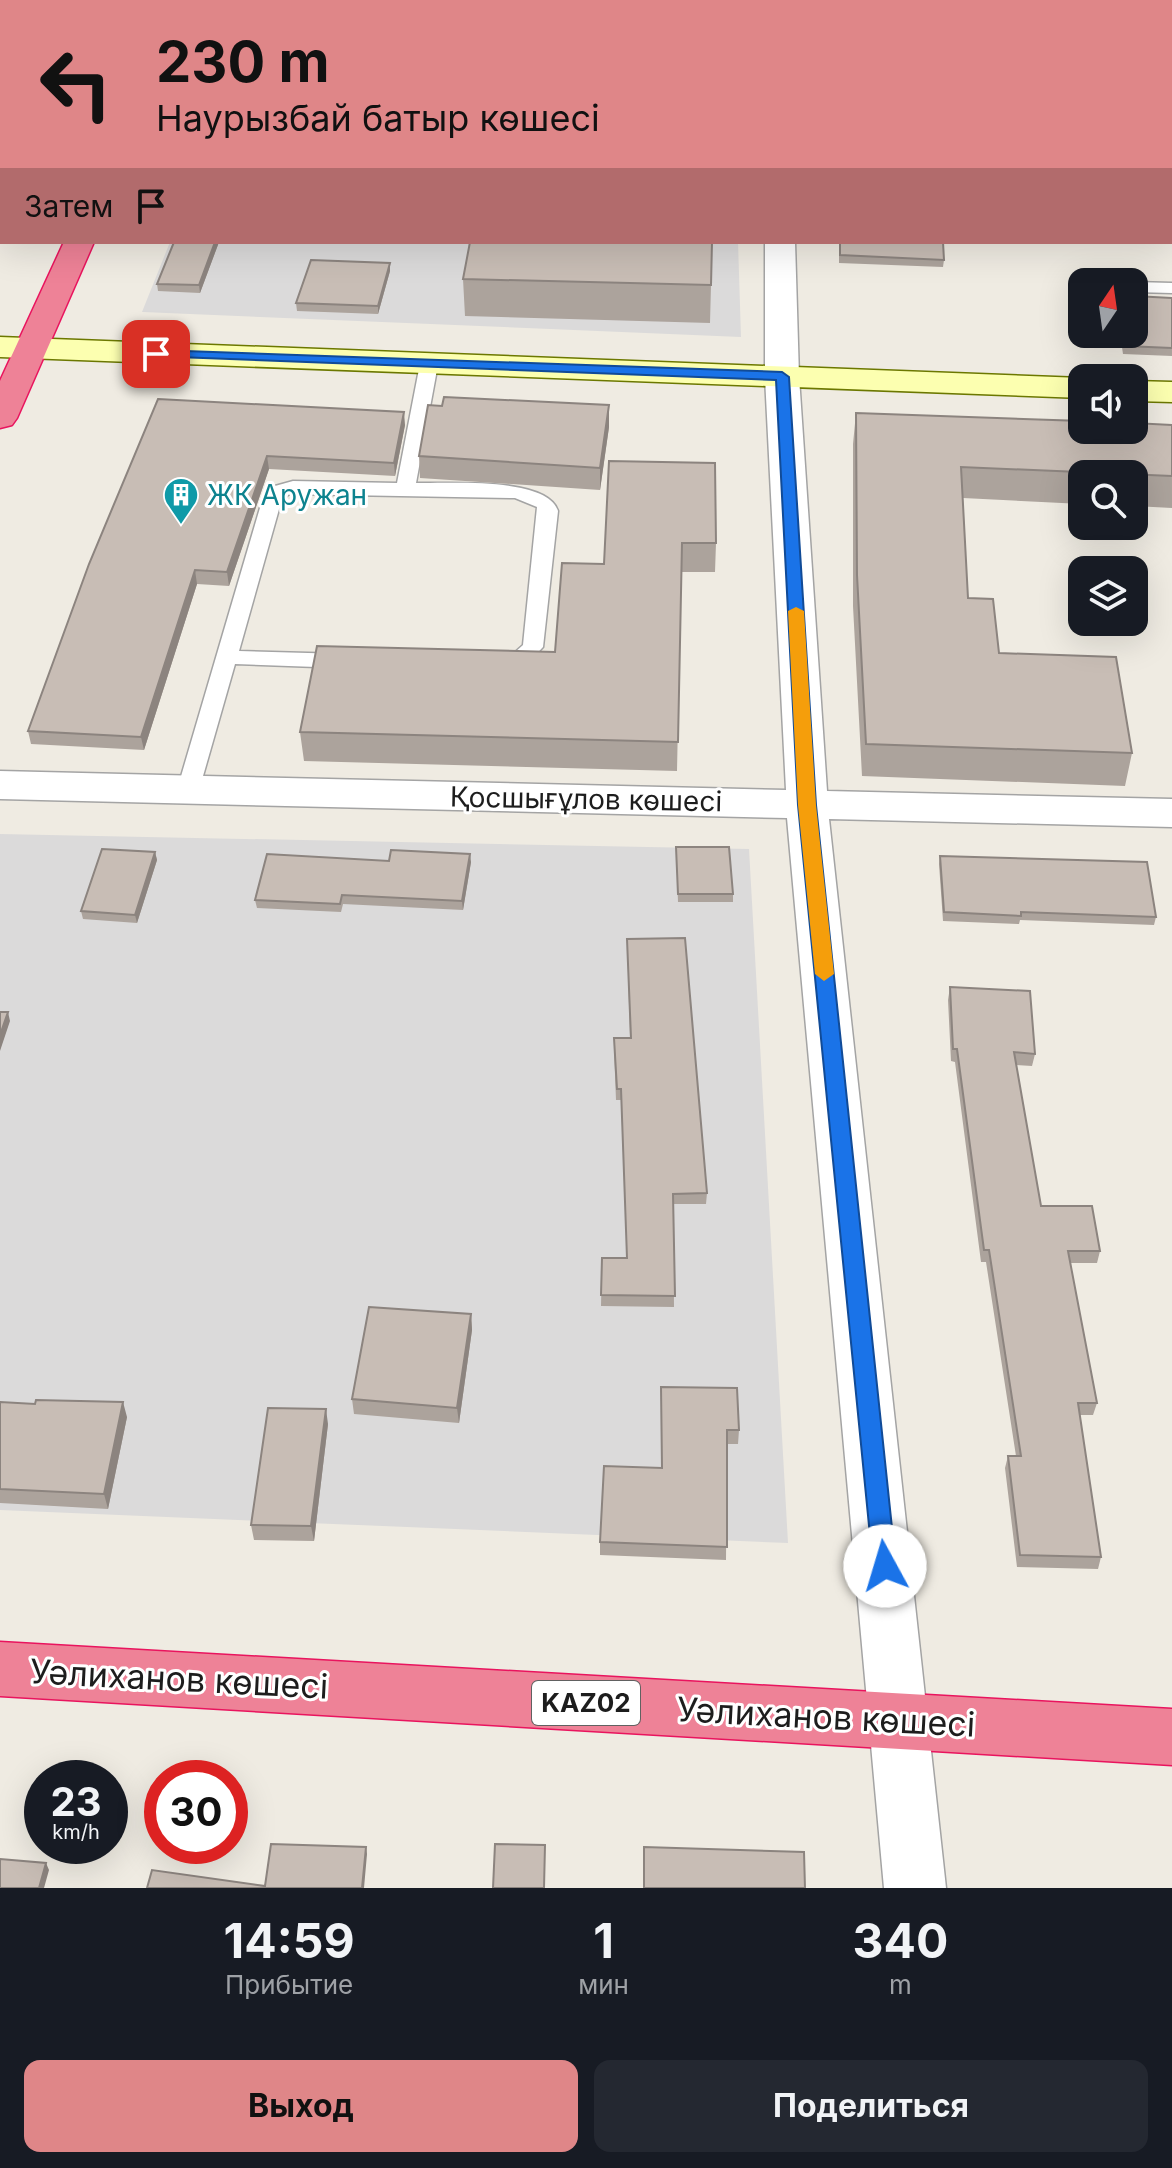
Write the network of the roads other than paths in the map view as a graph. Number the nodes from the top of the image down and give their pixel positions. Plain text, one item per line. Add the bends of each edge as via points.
1 (78, 244) edge
2 (780, 244) edge
3 (1148, 287) edge
4 (1172, 288) edge
5 (0, 347) edge
6 (33, 348) junction
7 (429, 364) junction
8 (782, 377) junction
9 (1068, 387) edge
10 (1148, 391) edge
11 (1172, 392) edge
12 (0, 418) edge
13 (405, 489) junction
14 (226, 657) junction
15 (362, 661) edge
16 (483, 665) edge
17 (0, 785) edge
18 (188, 790) junction
19 (807, 805) junction
20 (1172, 813) edge
21 (0, 1669) edge
22 (900, 1721) junction
23 (1172, 1737) edge
24 (915, 1888) edge

1 - 6 highway
2 - 8 street
3 - 4 lane
5 - 6 street
6 - 7 street
6 - 12 highway
7 - 8 street
7 - 13 lane
8 - 9 street
8 - 19 street
10 - 11 street
13 - 14 lane via 304,486 276,495
13 - 16 lane via 515,492 546,504 533,647 521,658
14 - 15 lane
14 - 18 lane
17 - 18 street, Қосшығұлов көшесі
18 - 19 street, Қосшығұлов көшесі
19 - 20 street, Қосшығұлов көшесі
19 - 22 street
21 - 22 highway, Уәлиханов көшесі / KАZ02
22 - 23 highway, Уәлиханов көшесі / KАZ02
22 - 24 street

